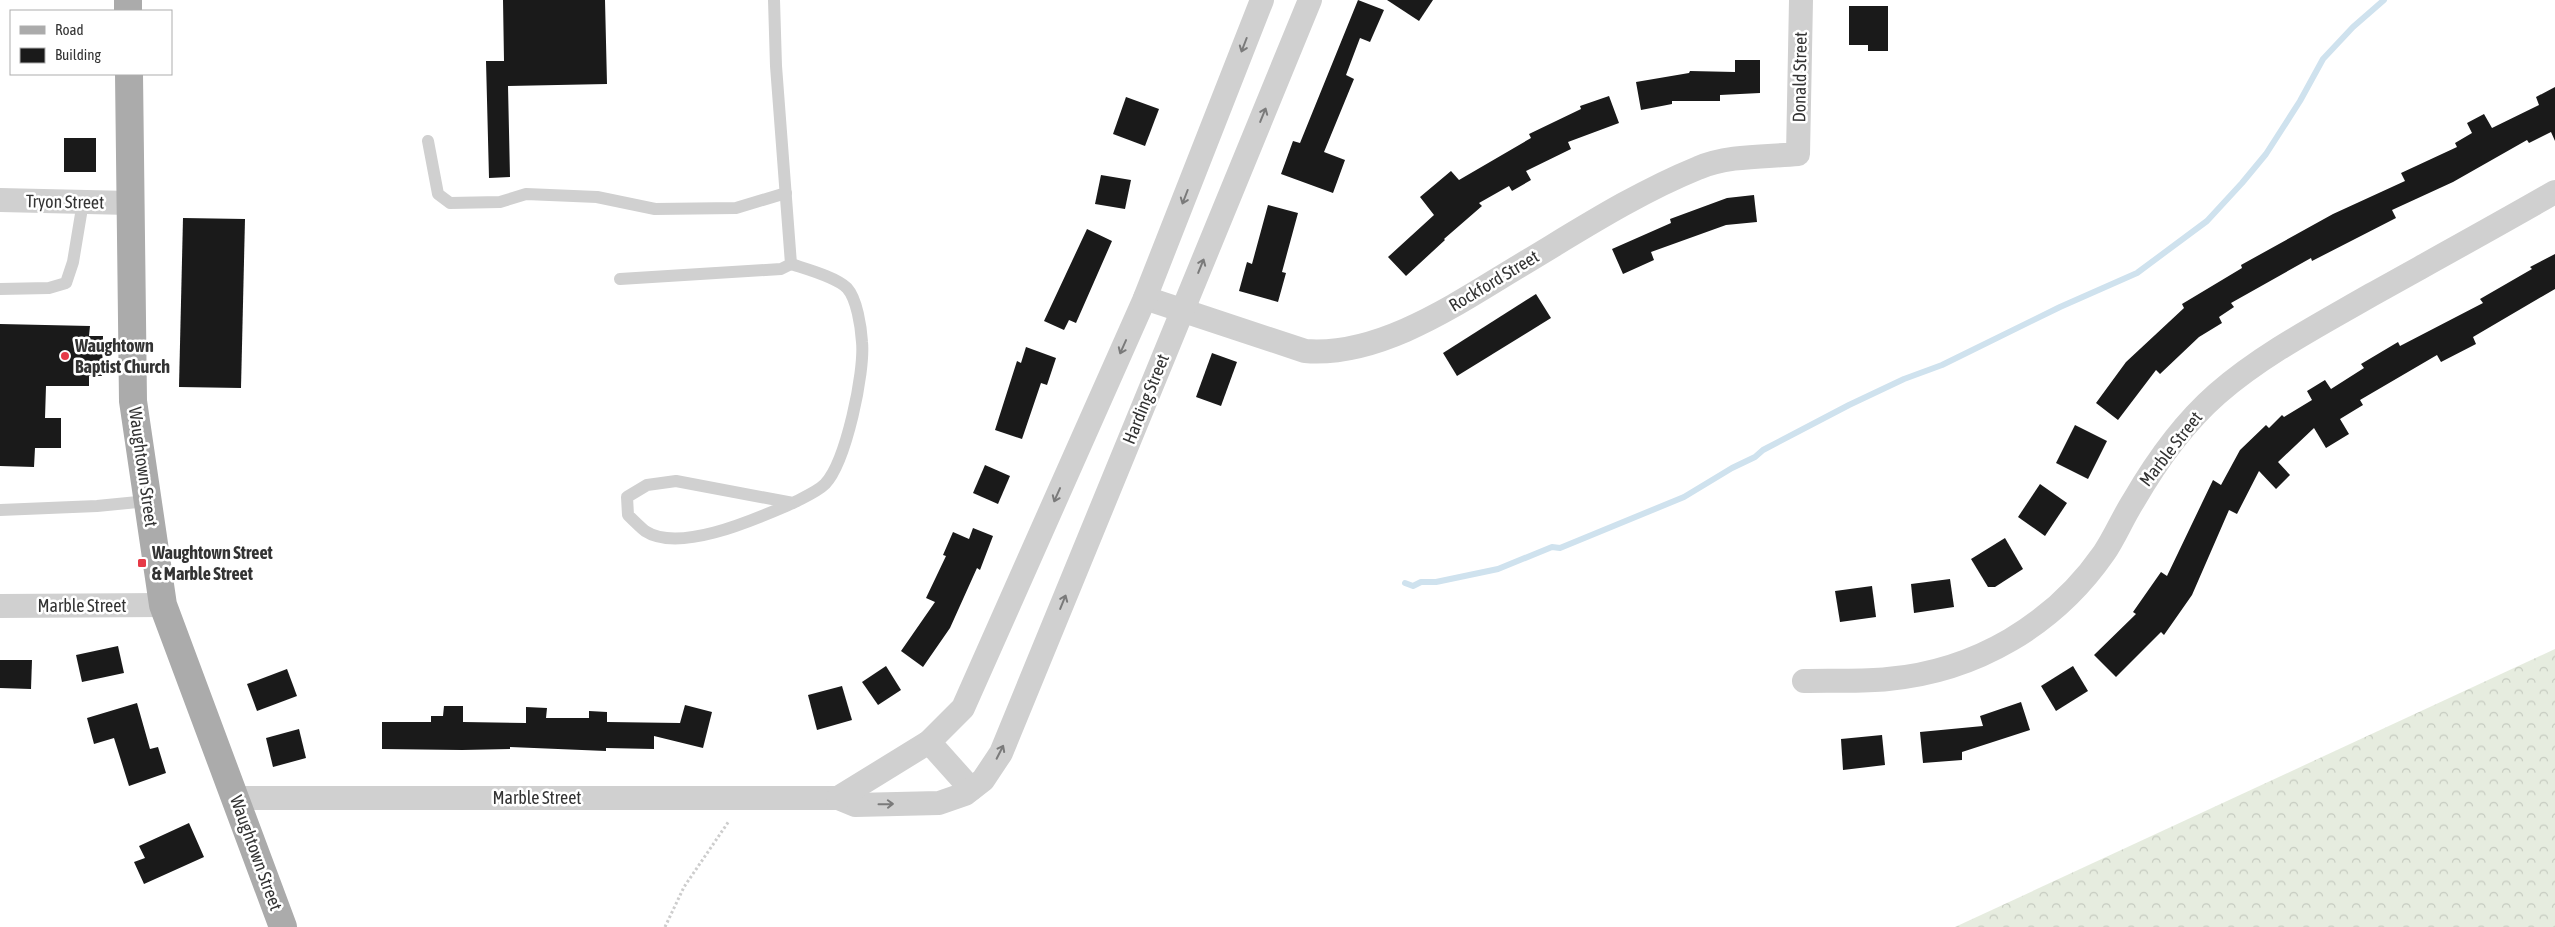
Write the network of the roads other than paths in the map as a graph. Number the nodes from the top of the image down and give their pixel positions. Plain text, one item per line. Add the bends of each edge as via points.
1 (774, 0) edge
2 (1262, 0) edge
3 (1310, 0) edge
4 (1801, 0) edge
5 (129, 75) edge
6 (428, 141) dead end
7 (1798, 154) joint
8 (2555, 192) edge
9 (786, 193) junction
10 (0, 200) edge
11 (83, 202) junction
12 (130, 203) junction
13 (791, 264) junction
14 (620, 279) dead end
15 (0, 289) edge
16 (1145, 298) junction
17 (1182, 311) junction
18 (148, 501) junction
19 (792, 503) junction
20 (0, 510) edge
21 (164, 605) junction
22 (0, 606) edge
23 (1804, 681) dead end
24 (929, 742) junction
25 (971, 789) junction
26 (236, 798) junction
27 (838, 798) junction
28 (284, 927) edge

1 - 9 lane
2 -> 16 street
17 -> 3 street, Harding Street
4 - 7 street, Donald Street
5 - 12 main road, Waughtown Street
6 - 9 lane via 438,194 450,203 500,202 526,194 597,197 655,209 736,208
7 - 17 street, Rockford Street via 1727,160 1699,167 1648,192 1448,309 1381,340 1362,345 1325,352 1305,351
8 - 23 street, Marble Street via 2327,320 2222,389 2189,423 2153,469 2105,552 2081,582 2023,633 1998,648 1925,674 1888,679
9 - 13 lane
10 - 11 street, Tryon Street
11 - 12 street, Tryon Street
11 - 15 lane via 73,262 66,283 50,288
12 - 18 main road, Waughtown Street via 134,401
13 - 14 lane via 781,269
13 - 19 lane via 826,276 847,288 863,343 856,404 838,462 825,484
16 - 17 street, Rockford Street
16 -> 24 street via 963,708
25 -> 17 street, Harding Street via 983,780 1001,752
18 - 20 lane
18 - 21 main road, Waughtown Street
19 - 19 lane via 676,481 647,485 627,497 628,515 646,532 668,538 703,536
21 - 22 street, Marble Street
21 - 26 main road, Waughtown Street
24 - 25 street
24 - 27 street
27 -> 25 street, Marble Street via 855,805 939,803
26 - 27 street, Marble Street
26 - 28 main road, Waughtown Street

